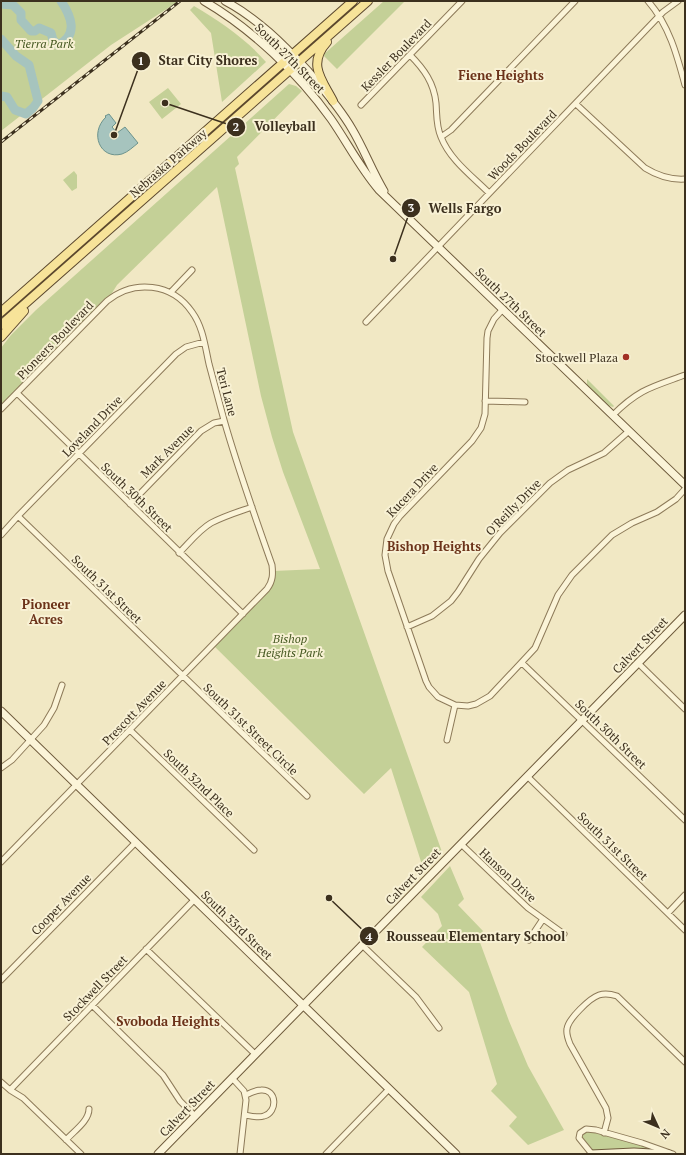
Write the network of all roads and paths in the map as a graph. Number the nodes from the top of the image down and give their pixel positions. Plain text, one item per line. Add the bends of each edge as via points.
1 (204, 1) edge
2 (225, 1) edge
3 (353, 1) edge
4 (462, 1) edge
5 (575, 1) edge
6 (648, 1) edge
7 (678, 1) edge
8 (366, 3) edge
9 (660, 16) junction
10 (292, 54) junction
11 (410, 55) junction
12 (299, 62) junction
13 (282, 63) junction
14 (289, 70) junction
15 (685, 85) edge
16 (333, 101) junction
17 (576, 104) junction
18 (361, 105) dead end
19 (441, 138) junction
20 (352, 152) junction
21 (368, 160) junction
22 (685, 179) edge
23 (489, 193) junction
24 (391, 201) junction
25 (438, 246) junction
26 (192, 270) dead end
27 (60, 274) junction
28 (171, 292) junction
29 (107, 301) joint
30 (503, 309) junction
31 (1, 312) edge
32 (366, 322) dead end
33 (1, 325) edge
34 (1, 337) edge
35 (204, 342) junction
36 (685, 375) edge
37 (17, 393) junction
38 (485, 401) junction
39 (525, 402) dead end
40 (1, 410) edge
41 (613, 415) junction
42 (224, 421) junction
43 (629, 431) junction
44 (79, 454) junction
45 (685, 485) edge
46 (685, 489) edge
47 (130, 504) junction
48 (252, 507) junction
49 (18, 516) junction
50 (1, 535) edge
51 (180, 553) junction
52 (273, 571) joint
53 (242, 614) junction
54 (685, 615) edge
55 (407, 627) junction
56 (522, 663) junction
57 (638, 663) junction
58 (182, 676) junction
59 (62, 685) dead end
60 (455, 705) junction
61 (685, 709) edge
62 (1, 711) edge
63 (582, 720) junction
64 (130, 730) junction
65 (31, 740) junction
66 (447, 740) dead end
67 (1, 768) edge
68 (527, 776) junction
69 (76, 784) junction
70 (307, 796) dead end
71 (685, 820) edge
72 (136, 842) junction
73 (461, 844) junction
74 (254, 850) dead end
75 (1, 862) edge
76 (685, 895) edge
77 (195, 899) junction
78 (668, 913) junction
79 (543, 919) junction
80 (685, 930) edge
81 (564, 934) dead end
82 (529, 940) dead end
83 (362, 945) junction
84 (146, 949) junction
85 (1, 980) edge
86 (303, 1004) junction
87 (92, 1005) junction
88 (439, 1028) dead end
89 (254, 1054) junction
90 (685, 1062) edge
91 (232, 1078) junction
92 (1, 1082) edge
93 (389, 1088) junction
94 (10, 1090) junction
95 (246, 1095) junction
96 (89, 1108) dead end
97 (245, 1115) junction
98 (195, 1116) junction
99 (604, 1133) junction
100 (66, 1140) junction
101 (81, 1154) edge
102 (158, 1154) edge
103 (240, 1154) edge
104 (326, 1154) edge
105 (456, 1154) edge
106 (592, 1154) edge
107 (669, 1154) edge
108 (673, 1154) edge

1 - 13 main road, South 27th Street via 255,37
2 - 10 main road, South 27th Street via 255,20
3 - 10 main road, Nebraska Parkway
4 - 11 street, Kessler Boulevard
5 - 19 street
6 - 9 street
7 - 9 street, Woods Boulevard
8 - 12 main road, Nebraska Parkway
8 - 16 main road via 328,40 319,54 318,73
9 - 15 street via 673,44
9 - 17 street, Woods Boulevard
10 - 12 main road, South 27th Street
10 - 13 main road, Nebraska Parkway
11 - 18 street, Kessler Boulevard
11 - 19 street via 426,73 432,85
12 - 14 main road, Nebraska Parkway
12 - 16 main road, South 27th Street
13 - 14 main road, South 27th Street
13 - 31 main road, Nebraska Parkway
14 - 20 main road, South 27th Street via 321,105
14 - 27 main road, Nebraska Parkway
16 - 21 main road, South 27th Street via 353,130
17 - 22 street via 645,168 666,178
17 - 23 street, Woods Boulevard
19 - 23 street via 454,158
20 - 21 main road via 359,153
20 - 24 main road, South 27th Street via 371,181
21 - 24 main road, South 27th Street
23 - 25 street, Woods Boulevard
24 - 25 main road, South 27th Street
25 - 30 main road, South 27th Street
25 - 32 street, Woods Boulevard
26 - 28 street
27 - 33 main road, Nebraska Parkway
27 - 34 main road
28 - 29 street, Teri Lane via 155,287 137,287 119,293
28 - 35 street, Teri Lane via 192,311 201,328
29 - 37 street, Pioneers Boulevard
30 - 38 street, Kucera Drive via 490,325 487,338
30 - 41 main road, South 27th Street
35 - 42 street, Teri Lane
35 - 44 street, Loveland Drive via 186,347 176,354
36 - 41 street via 639,393
37 - 40 street, Pioneers Boulevard
37 - 44 street, South 30th Street
38 - 39 street
38 - 55 street, Kucera Drive via 484,420 477,435 400,516 389,535 386,563
41 - 43 main road, South 27th Street
42 - 47 street, Mark Avenue via 214,423 201,431
42 - 48 street, Teri Lane
43 - 45 main road, South 27th Street
43 - 55 street, O'Reilly Drive via 604,453 568,470 550,483 500,533 451,601 432,616
44 - 47 street, South 30th Street
44 - 49 street, Loveland Drive
46 - 56 street via 676,499 657,512 612,534 572,575 558,595 535,648
47 - 51 street, South 30th Street
48 - 51 street via 210,524
48 - 52 street, Teri Lane
49 - 50 street, Loveland Drive
49 - 58 street, South 31st Street
51 - 53 street, South 30th Street
52 - 53 street, Prescott Avenue via 271,584
53 - 58 street, Prescott Avenue
54 - 57 main road, Calvert Street
55 - 60 street, Kucera Drive via 429,687 438,697
56 - 60 street via 483,701 468,706
56 - 63 street, South 30th Street
57 - 61 street
57 - 63 main road, Calvert Street
58 - 64 street, Prescott Avenue
58 - 70 street, South 31st Street Circle
59 - 65 street via 50,717
60 - 66 street
62 - 65 main road, South 33rd Street
63 - 68 main road, Calvert Street
63 - 71 street, South 30th Street
64 - 69 street, Prescott Avenue
64 - 74 street, South 32nd Place
65 - 67 street
65 - 69 main road, South 33rd Street
68 - 73 main road, Calvert Street
68 - 78 street, South 31st Street
69 - 72 main road, South 33rd Street
69 - 75 street, Prescott Avenue
72 - 77 main road, South 33rd Street
72 - 85 street, Cooper Avenue
73 - 79 street, Hanson Drive via 518,899
73 - 83 main road, Calvert Street
76 - 78 street
77 - 84 street, Stockwell Street
77 - 86 main road, South 33rd Street
78 - 80 street, South 31st Street
79 - 81 street, Hanson Drive
79 - 82 street
83 - 86 main road, Calvert Street
83 - 88 street via 416,997
84 - 87 street, Stockwell Street
84 - 89 street
86 - 89 main road, Calvert Street
86 - 93 main road, South 33rd Street
87 - 94 street, Stockwell Street
87 - 98 street via 163,1075 180,1101
89 - 91 main road, Calvert Street
90 - 99 street via 622,1000 611,994 591,999 572,1019 567,1029 570,1044 606,1108 608,1118
91 - 95 street
91 - 98 main road, Calvert Street
92 - 94 street
93 - 104 street
93 - 105 main road, South 33rd Street
94 - 100 street via 22,1098
95 - 97 street
95 - 97 street via 266,1090 272,1096 274,1104 265,1116
96 - 100 street via 86,1119
97 - 103 street
98 - 102 main road, Calvert Street
99 - 106 street via 586,1129 580,1133 579,1138
99 - 108 street
100 - 101 street
106 - 107 main road

